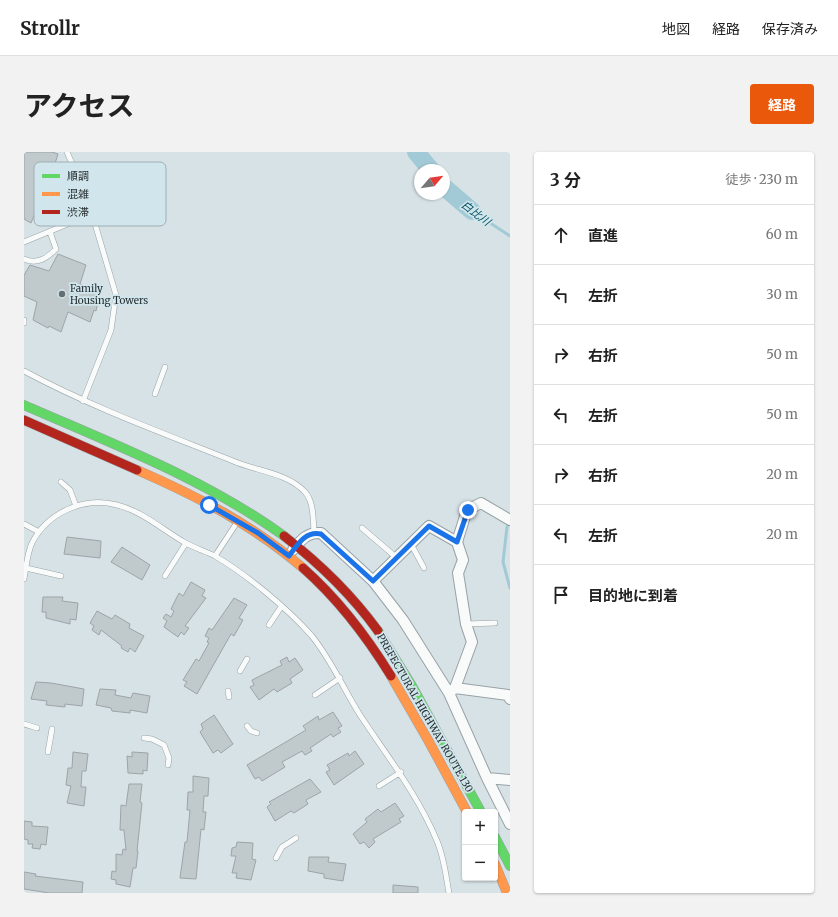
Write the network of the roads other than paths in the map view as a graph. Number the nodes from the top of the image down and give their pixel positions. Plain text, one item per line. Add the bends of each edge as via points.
1 (67, 152) edge
2 (71, 162) edge
3 (64, 226) edge
4 (96, 226) edge
5 (50, 232) junction
6 (24, 242) edge
7 (24, 259) edge
8 (24, 320) edge
9 (24, 323) edge
10 (165, 367) dead end
11 (24, 371) edge
12 (154, 394) dead end
13 (84, 401) junction
14 (24, 405) edge
15 (24, 420) edge
16 (61, 482) dead end
17 (76, 506) junction
18 (245, 508) junction
19 (508, 518) edge
20 (238, 521) junction
21 (24, 524) edge
22 (362, 528) dead end
23 (39, 532) junction
24 (314, 532) junction
25 (457, 542) junction
26 (186, 543) junction
27 (411, 544) junction
28 (298, 545) junction
29 (214, 556) junction
30 (289, 556) junction
31 (397, 558) junction
32 (26, 568) junction
33 (424, 568) dead end
34 (61, 576) dead end
35 (165, 576) dead end
36 (24, 579) edge
37 (373, 581) junction
38 (281, 607) junction
39 (495, 623) dead end
40 (466, 624) junction
41 (269, 625) dead end
42 (247, 659) dead end
43 (240, 671) dead end
44 (340, 678) junction
45 (452, 690) junction
46 (228, 691) dead end
47 (315, 695) dead end
48 (229, 697) dead end
49 (510, 699) edge
50 (24, 724) edge
51 (247, 726) dead end
52 (37, 728) dead end
53 (52, 729) dead end
54 (257, 733) dead end
55 (144, 738) dead end
56 (48, 752) dead end
57 (168, 765) dead end
58 (401, 772) junction
59 (487, 778) junction
60 (510, 780) edge
61 (380, 786) dead end
62 (466, 809) edge
63 (479, 809) edge
64 (510, 824) edge
65 (296, 838) dead end
66 (498, 843) edge
67 (276, 858) dead end
68 (510, 866) edge
69 (498, 871) edge
70 (449, 893) edge
71 (507, 893) edge

1 - 2 lane
3 - 5 lane
4 - 13 lane via 116,295 111,330
5 - 6 lane
5 - 7 lane via 56,249 48,257 37,261
8 - 9 lane
10 - 12 lane
11 - 13 lane
13 - 24 lane via 296,484 310,500
14 - 18 main road, PREFECTURAL HIGHWAY ROUTE 130 via 184,476
15 - 20 main road, PREFECTURAL HIGHWAY ROUTE 130 via 178,490
16 - 17 lane via 70,490
17 - 23 lane via 51,519
17 - 26 lane via 90,502 117,504 143,516
18 - 20 lane
18 - 28 main road, PREFECTURAL HIGHWAY ROUTE 130
19 - 25 street via 481,503 468,510
20 - 29 lane
20 - 30 main road, PREFECTURAL HIGHWAY ROUTE 130
21 - 23 lane
22 - 31 lane
23 - 32 lane via 32,545
24 - 28 street via 305,536
24 - 37 street via 321,534
25 - 27 street via 429,526
25 - 40 street via 463,560 458,573
26 - 29 lane
26 - 35 lane
27 - 31 street
27 - 33 lane
28 - 30 street
28 - 63 main road, PREFECTURAL HIGHWAY ROUTE 130 via 348,593 378,630 425,708
29 - 38 lane via 253,582
30 - 62 main road, PREFECTURAL HIGHWAY ROUTE 130 via 336,602 367,639 413,712
31 - 37 street
32 - 34 lane
32 - 36 lane
37 - 45 street
38 - 41 lane
38 - 44 lane via 310,635
39 - 40 lane
40 - 45 street via 472,642
42 - 43 lane
44 - 47 lane
44 - 58 lane via 360,714
45 - 49 street via 508,695
45 - 59 street
46 - 48 lane
50 - 52 lane
51 - 54 lane
53 - 56 lane
55 - 57 lane via 164,745 169,758
58 - 61 lane
58 - 70 lane via 438,841
59 - 60 street
59 - 64 street
65 - 67 lane via 282,847
66 - 68 main road
69 - 71 main road

